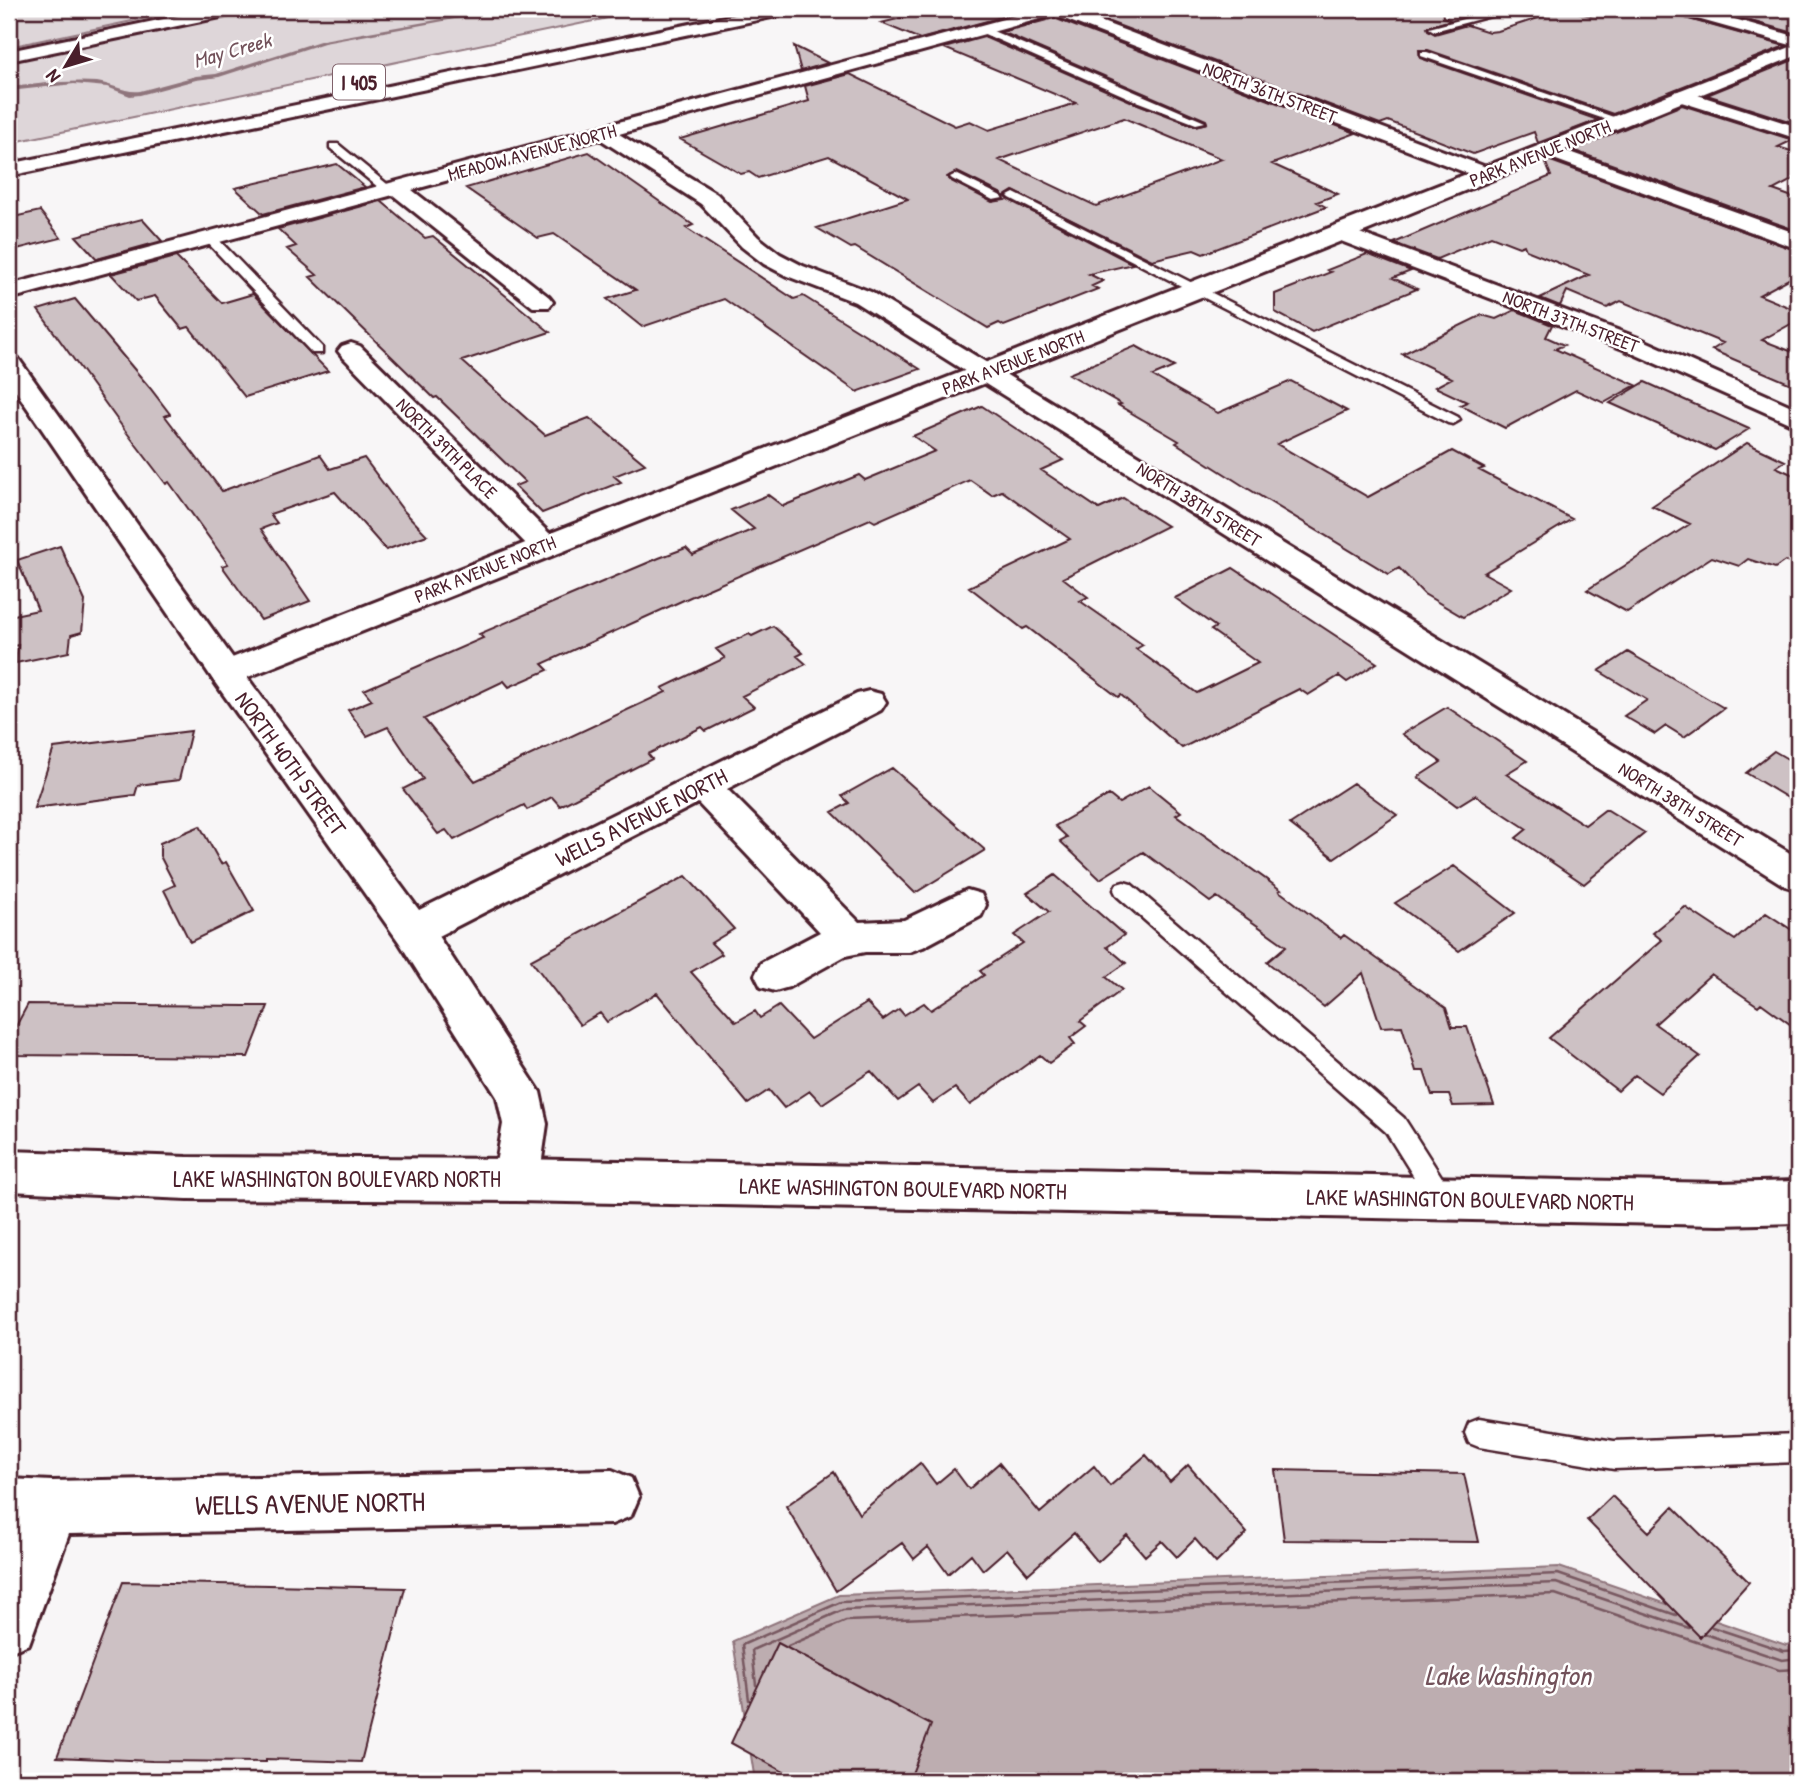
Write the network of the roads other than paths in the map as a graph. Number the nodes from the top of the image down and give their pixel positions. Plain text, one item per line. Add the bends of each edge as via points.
1 (235, 9) edge
2 (709, 9) edge
3 (786, 9) edge
4 (1054, 9) edge
5 (1512, 9) edge
6 (1682, 9) edge
7 (1450, 14) dead end
8 (1464, 19) junction
9 (1434, 29) dead end
10 (983, 30) junction
11 (1798, 42) edge
12 (1798, 49) edge
13 (1424, 54) dead end
14 (9, 56) edge
15 (1682, 96) junction
16 (256, 119) junction
17 (1620, 121) junction
18 (1200, 122) dead end
19 (604, 133) junction
20 (1798, 133) edge
21 (334, 146) dead end
22 (1547, 150) junction
23 (9, 156) edge
24 (9, 170) edge
25 (1487, 174) junction
26 (956, 177) dead end
27 (9, 179) edge
28 (392, 189) junction
29 (1014, 196) dead end
30 (997, 198) dead end
31 (1340, 233) junction
32 (210, 238) junction
33 (1798, 242) edge
34 (1196, 290) junction
35 (9, 292) edge
36 (541, 302) dead end
37 (317, 350) dead end
38 (351, 351) dead end
39 (10, 367) edge
40 (987, 373) junction
41 (1798, 419) edge
42 (1453, 420) dead end
43 (544, 545) junction
44 (226, 673) junction
45 (869, 702) dead end
46 (703, 786) junction
47 (1798, 876) edge
48 (1124, 890) dead end
49 (967, 905) dead end
50 (413, 931) junction
51 (850, 938) junction
52 (775, 975) dead end
53 (9, 1171) edge
54 (516, 1180) junction
55 (1441, 1198) junction
56 (1798, 1202) edge
57 (1479, 1433) dead end
58 (1798, 1448) edge
59 (612, 1497) dead end
60 (31, 1507) edge
61 (9, 1624) edge

1 - 14 main road
2 - 23 main road, I 405
3 - 16 main road, I 405
4 - 10 main road, MEADOW AVENUE NORTH
4 - 25 main road, NORTH 36TH STREET
5 - 8 lane
6 - 11 main road
7 - 8 lane
8 - 9 lane
10 - 18 lane
10 - 19 main road, MEADOW AVENUE NORTH
12 - 15 main road, PARK AVENUE NORTH
13 - 17 lane
15 - 17 main road, PARK AVENUE NORTH
15 - 20 main road
16 - 24 main road, I 405
16 - 27 main road
17 - 22 main road, PARK AVENUE NORTH
19 - 28 main road, MEADOW AVENUE NORTH
19 - 40 main road, NORTH 38TH STREET via 709,200 772,259 863,297
21 - 28 lane
22 - 25 main road, PARK AVENUE NORTH
22 - 33 main road
25 - 31 main road, PARK AVENUE NORTH
26 - 30 lane
28 - 32 main road, MEADOW AVENUE NORTH
28 - 36 main road
29 - 34 lane
31 - 34 main road, PARK AVENUE NORTH
31 - 41 main road, NORTH 37TH STREET via 1632,344
32 - 35 main road, MEADOW AVENUE NORTH
32 - 37 lane
34 - 40 main road, PARK AVENUE NORTH
34 - 42 lane
38 - 43 main road, NORTH 39TH PLACE
39 - 44 main road, NORTH 40TH STREET
40 - 43 main road, PARK AVENUE NORTH
40 - 47 main road, NORTH 38TH STREET
43 - 44 main road, PARK AVENUE NORTH
44 - 50 main road, NORTH 40TH STREET
45 - 46 main road, WELLS AVENUE NORTH
46 - 50 main road, WELLS AVENUE NORTH
46 - 51 main road
48 - 55 lane via 1395,1125
49 - 51 main road via 909,936
50 - 54 main road, NORTH 40TH STREET via 518,1092 525,1124
51 - 52 main road
53 - 54 main road, LAKE WASHINGTON BOULEVARD NORTH via 187,1178
54 - 55 main road, LAKE WASHINGTON BOULEVARD NORTH
55 - 56 main road, LAKE WASHINGTON BOULEVARD NORTH
57 - 58 lane via 1615,1455
59 - 60 main road, WELLS AVENUE NORTH
60 - 61 main road

